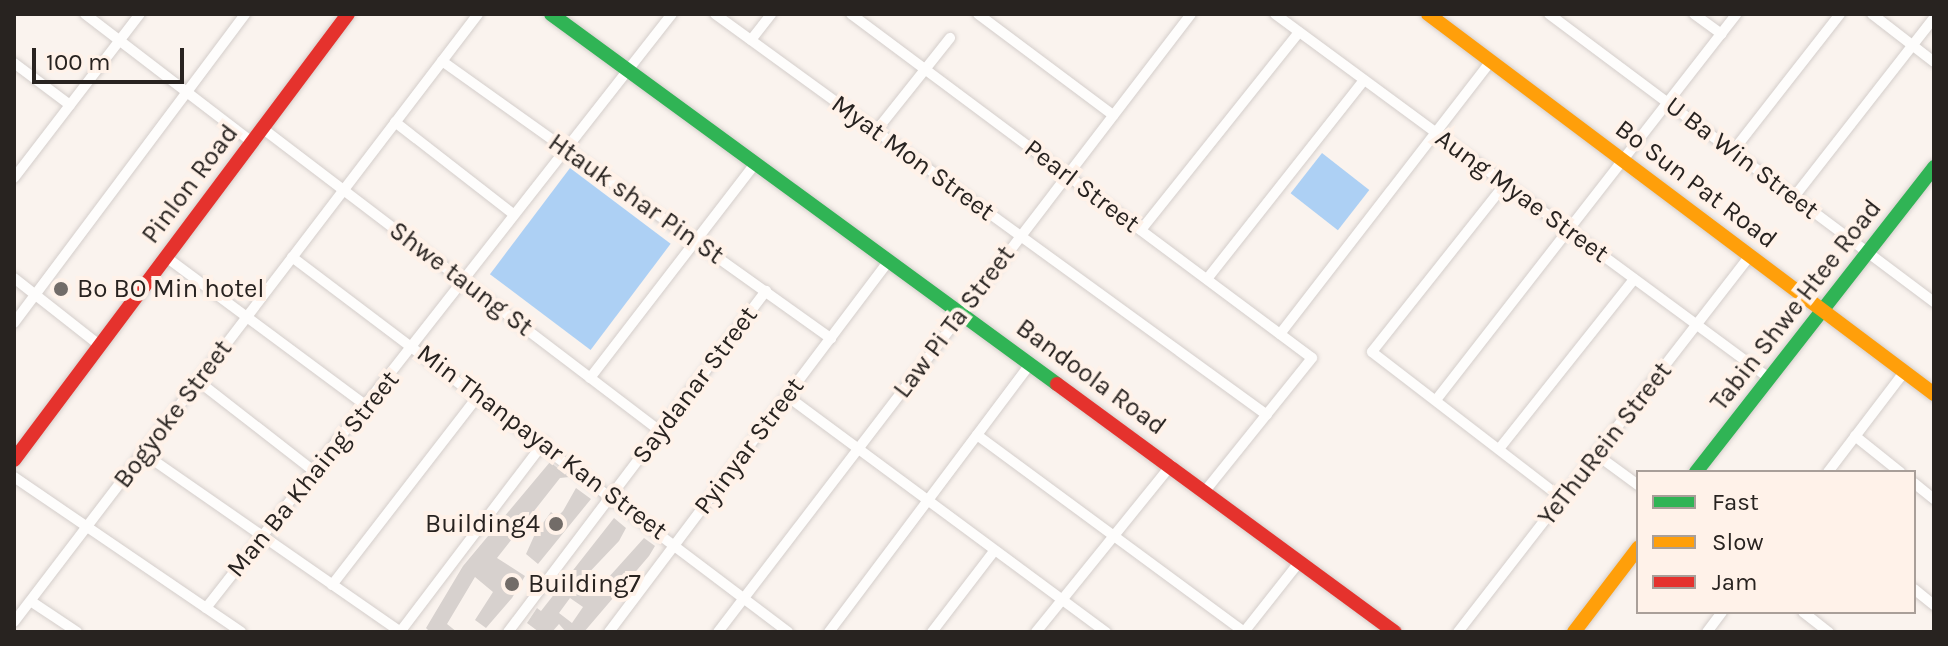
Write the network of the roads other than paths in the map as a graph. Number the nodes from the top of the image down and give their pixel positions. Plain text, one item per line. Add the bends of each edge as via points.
1 (85, 14) edge
2 (140, 14) edge
3 (245, 14) edge
4 (348, 14) edge
5 (478, 14) edge
6 (551, 14) edge
7 (672, 14) edge
8 (715, 14) edge
9 (771, 14) edge
10 (851, 14) edge
11 (978, 14) edge
12 (1191, 14) edge
13 (1275, 14) edge
14 (1428, 14) edge
15 (1549, 14) edge
16 (1694, 14) edge
17 (1737, 14) edge
18 (1840, 14) edge
19 (1872, 14) edge
20 (1934, 18) edge
21 (1299, 32) junction
22 (1722, 34) junction
23 (950, 38) dead end
24 (751, 40) junction
25 (120, 41) junction
26 (1912, 45) junction
27 (442, 61) junction
28 (1491, 61) junction
29 (1934, 62) edge
30 (14, 63) edge
31 (925, 69) junction
32 (630, 70) junction
33 (1364, 80) junction
34 (186, 91) junction
35 (1667, 103) junction
36 (70, 105) junction
37 (1113, 115) junction
38 (395, 122) junction
39 (262, 128) junction
40 (876, 131) junction
41 (1437, 134) junction
42 (252, 142) junction
43 (565, 148) junction
44 (1733, 151) junction
45 (1622, 159) junction
46 (755, 164) junction
47 (1934, 167) edge
48 (15, 174) edge
49 (1067, 175) junction
50 (1505, 184) junction
51 (343, 190) junction
52 (1794, 197) junction
53 (512, 213) junction
54 (1141, 230) junction
55 (1568, 230) junction
56 (1020, 236) junction
57 (695, 241) junction
58 (1868, 252) junction
59 (1750, 255) junction
60 (166, 257) junction
61 (292, 257) junction
62 (889, 261) junction
63 (14, 278) edge
64 (1207, 279) junction
65 (1634, 279) junction
66 (462, 280) junction
67 (766, 291) junction
68 (35, 294) junction
69 (1934, 302) edge
70 (1824, 308) junction
71 (961, 313) junction
72 (245, 319) junction
73 (14, 323) edge
74 (1698, 326) junction
75 (1280, 334) junction
76 (831, 338) junction
77 (99, 345) junction
78 (415, 346) junction
79 (1031, 363) junction
80 (1905, 371) junction
81 (590, 378) junction
82 (1769, 378) junction
83 (198, 381) junction
84 (1934, 394) edge
85 (479, 395) junction
86 (787, 396) junction
87 (1436, 400) junction
88 (368, 407) junction
89 (1267, 415) junction
90 (660, 431) junction
91 (977, 435) junction
92 (1855, 436) junction
93 (544, 442) junction
94 (858, 448) junction
95 (1499, 449) junction
96 (143, 453) junction
97 (1597, 455) junction
98 (14, 460) edge
99 (1171, 465) junction
100 (1698, 470) edge
101 (1830, 470) edge
102 (1898, 470) edge
103 (315, 472) junction
104 (14, 477) edge
105 (1636, 484) edge
106 (1916, 485) edge
107 (1206, 490) junction
108 (612, 495) junction
109 (1563, 499) junction
110 (1934, 499) edge
111 (928, 500) junction
112 (88, 528) junction
113 (1113, 535) junction
114 (262, 536) junction
115 (675, 544) junction
116 (995, 550) junction
117 (1636, 551) edge
118 (1300, 561) junction
119 (332, 585) junction
120 (1916, 591) edge
121 (745, 597) junction
122 (1061, 599) junction
123 (32, 602) junction
124 (1934, 605) edge
125 (206, 608) junction
126 (1720, 614) edge
127 (1806, 614) edge
128 (14, 622) edge
129 (77, 632) edge
130 (241, 632) edge
131 (400, 632) edge
132 (508, 632) edge
133 (609, 632) edge
134 (718, 632) edge
135 (788, 632) edge
136 (829, 632) edge
137 (932, 632) edge
138 (1036, 632) edge
139 (1106, 632) edge
140 (1244, 632) edge
141 (1395, 632) edge
142 (1458, 632) edge
143 (1574, 632) edge
144 (1707, 632) edge
145 (1829, 632) edge

1 - 25 street
2 - 25 street
3 - 34 street
4 - 39 street, Pinlon Road
5 - 27 street, Bogyoke Street
6 - 32 street, Bandoola Road
7 - 32 street, Man Ba Khaing Street
8 - 24 street, Myat Mon Street
9 - 24 street
10 - 31 street, Pearl Street
11 - 37 street
12 - 37 street, Law Pi Ta Street
13 - 21 street, Aung Myae Street
14 - 28 street, Bo Sun Pat Road
15 - 35 street, U Ba Win Street
16 - 22 street
17 - 22 street
18 - 44 street
19 - 26 street
20 - 26 street
21 - 33 street, Aung Myae Street
21 - 54 street
22 - 35 street
23 - 31 street
24 - 40 street, Myat Mon Street
25 - 34 street
25 - 36 street
26 - 29 street
26 - 52 street
27 - 38 street, Bogyoke Street
27 - 43 street, Htauk shar Pin St
28 - 41 street
28 - 45 street, Bo Sun Pat Road
30 - 36 street
31 - 40 street
31 - 49 street, Pearl Street
32 - 43 street, Man Ba Khaing Street
32 - 46 street, Bandoola Road
33 - 41 street, Aung Myae Street
33 - 64 street
34 - 42 street
34 - 68 street
35 - 44 street, U Ba Win Street
35 - 45 street
36 - 48 street
37 - 49 street, Law Pi Ta Street
38 - 51 street, Bogyoke Street
38 - 53 street
39 - 42 street, Pinlon Road
39 - 51 street, Shwe taung St
40 - 56 street, Myat Mon Street
41 - 50 street, Aung Myae Street
41 - 75 street
42 - 60 street, Pinlon Road
43 - 53 street, Man Ba Khaing Street
43 - 57 street, Htauk shar Pin St
44 - 52 street, U Ba Win Street
45 - 55 street
45 - 59 street, Bo Sun Pat Road
46 - 57 street
46 - 62 street, Bandoola Road
47 - 58 street, Tabin Shwe Htee Road
49 - 54 street, Pearl Street
49 - 56 street, Law Pi Ta Street
50 - 55 street, Aung Myae Street
50 - 87 street via 1372,352
51 - 61 street, Bogyoke Street
51 - 66 street, Shwe taung St
52 - 58 street, U Ba Win Street
53 - 66 street, Man Ba Khaing Street
54 - 64 street, Pearl Street
55 - 65 street, Aung Myae Street
55 - 87 street
56 - 71 street, Law Pi Ta Street
56 - 89 street, Myat Mon Street
57 - 67 street, Htauk shar Pin St
57 - 81 street
58 - 69 street, U Ba Win Street
58 - 70 street, Tabin Shwe Htee Road
59 - 70 street, Bo Sun Pat Road
59 - 74 street, YeThuRein Street
60 - 72 street
60 - 77 street, Pinlon Road
61 - 72 street, Bogyoke Street
61 - 78 street, Min Thanpayar Kan Street
62 - 71 street, Bandoola Road
62 - 76 street, Pyinyar Street
63 - 68 street
64 - 75 street, Pearl Street
65 - 74 street, Aung Myae Street
65 - 95 street
66 - 78 street, Man Ba Khaing Street
66 - 81 street, Shwe taung St
67 - 76 street, Htauk shar Pin St
67 - 90 street, Saydanar Street
68 - 73 street
68 - 77 street
70 - 80 street, Bo Sun Pat Road
70 - 82 street, Tabin Shwe Htee Road
71 - 79 street, Bandoola Road
71 - 94 street, Law Pi Ta Street
72 - 83 street, Bogyoke Street
72 - 88 street
74 - 82 street, Aung Myae Street
74 - 97 street, YeThuRein Street
75 - 89 street, Pearl Street via 1312,358
76 - 86 street, Pyinyar Street
77 - 98 street, Pinlon Road
78 - 85 street, Min Thanpayar Kan Street
78 - 88 street, Man Ba Khaing Street
79 - 91 street
79 - 99 street, Bandoola Road
80 - 84 street, Bo Sun Pat Road
80 - 92 street
81 - 90 street, Shwe taung St
82 - 100 street, Tabin Shwe Htee Road
83 - 96 street, Bogyoke Street
83 - 103 street
85 - 93 street, Min Thanpayar Kan Street
85 - 119 street
86 - 94 street
86 - 115 street, Pyinyar Street
87 - 95 street
88 - 103 street, Man Ba Khaing Street
89 - 107 street
90 - 108 street, Saydanar Street
91 - 111 street
91 - 113 street
92 - 101 street
92 - 102 street
93 - 108 street, Min Thanpayar Kan Street
93 - 131 street
94 - 111 street
94 - 121 street, Law Pi Ta Street
95 - 109 street
96 - 112 street, Bogyoke Street
96 - 114 street
97 - 105 street
97 - 109 street, YeThuRein Street
99 - 107 street, Bandoola Road
99 - 113 street
103 - 114 street, Man Ba Khaing Street
104 - 112 street
106 - 110 street
107 - 118 street, Bandoola Road
108 - 115 street, Min Thanpayar Kan Street
108 - 132 street, Saydanar Street
109 - 142 street, YeThuRein Street
111 - 116 street
111 - 136 street
112 - 123 street, Bogyoke Street
112 - 125 street
113 - 122 street
113 - 140 street
114 - 119 street
114 - 125 street, Man Ba Khaing Street
115 - 121 street, Min Thanpayar Kan Street
115 - 133 street, Pyinyar Street
116 - 122 street
116 - 137 street
117 - 143 street
118 - 140 street
118 - 141 street, Bandoola Road
119 - 131 street
120 - 124 street
121 - 134 street, Law Pi Ta Street
121 - 135 street, Min Thanpayar Kan Street
122 - 138 street
122 - 139 street
123 - 128 street, Bogyoke Street
123 - 129 street
125 - 130 street
126 - 144 street
127 - 145 street

